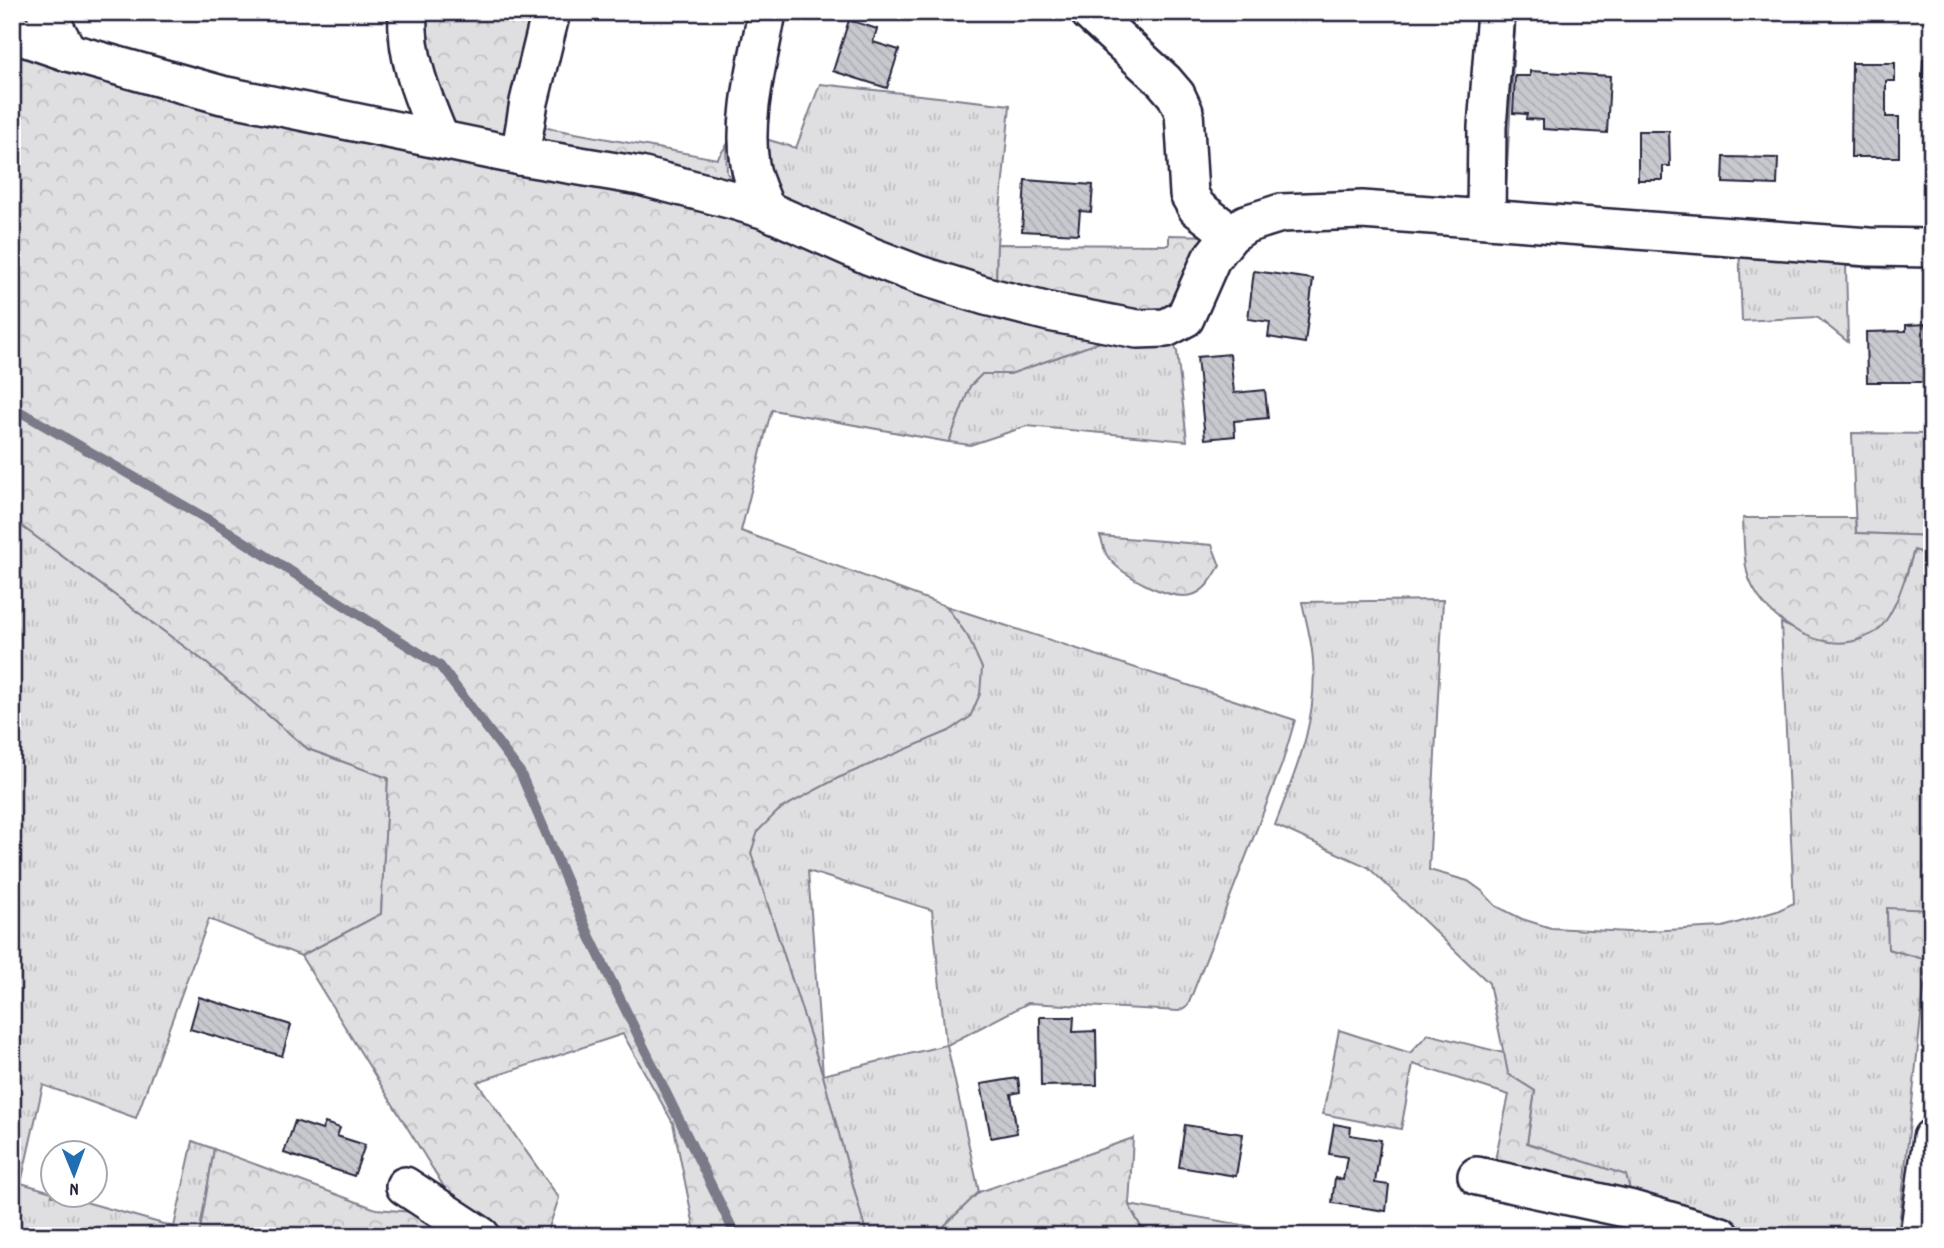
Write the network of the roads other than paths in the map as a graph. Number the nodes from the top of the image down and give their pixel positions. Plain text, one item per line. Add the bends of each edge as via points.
1 (46, 12) edge
2 (408, 12) edge
3 (551, 12) edge
4 (767, 12) edge
5 (1090, 12) edge
6 (1496, 12) edge
7 (12, 33) edge
8 (68, 52) junction
9 (440, 139) junction
10 (520, 156) junction
11 (766, 210) junction
12 (1486, 218) junction
13 (1231, 233) junction
14 (1932, 248) edge
15 (1932, 1138) edge
16 (1477, 1176) dead end
17 (405, 1186) dead end
18 (481, 1236) edge
19 (1721, 1236) edge
20 (1919, 1236) edge

1 - 8 street
2 - 9 street via 416,76
3 - 10 street
4 - 11 street via 748,140 754,182
5 - 13 street via 1176,95 1184,112 1188,194 1197,208
6 - 12 street
7 - 8 street
8 - 9 street via 222,95
9 - 10 street
10 - 11 street via 640,176
11 - 13 street via 870,256 985,296 1145,330 1166,328 1185,318 1202,275
12 - 13 street via 1301,211 1263,217
12 - 14 street
15 - 20 street
16 - 19 street via 1629,1209
17 - 18 street

